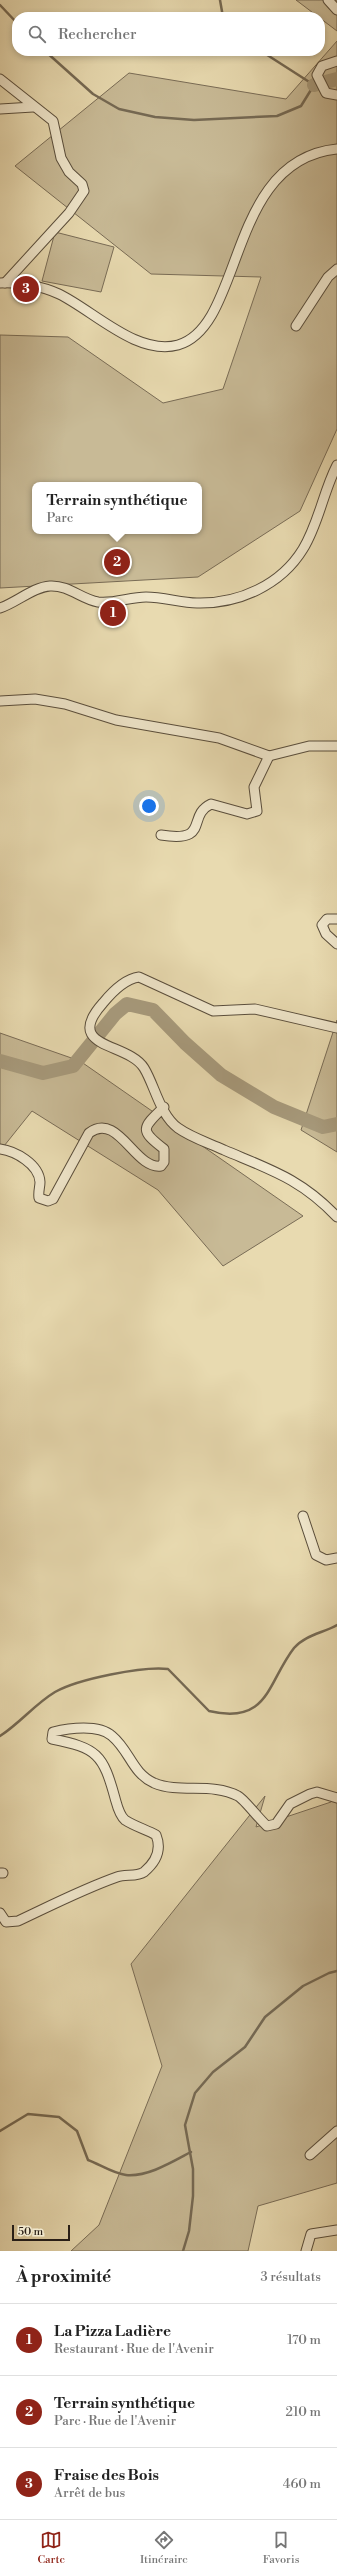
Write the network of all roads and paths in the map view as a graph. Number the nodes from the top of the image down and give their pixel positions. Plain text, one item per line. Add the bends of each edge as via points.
1 (328, 0) edge
2 (337, 10) edge
3 (337, 61) edge
4 (0, 79) edge
5 (337, 95) edge
6 (33, 107) junction
7 (0, 109) edge
8 (337, 149) edge
9 (337, 269) edge
10 (2, 283) edge
11 (296, 326) dead end
12 (337, 465) edge
13 (0, 608) edge
14 (0, 701) edge
15 (337, 746) edge
16 (269, 756) junction
17 (161, 835) dead end
18 (337, 919) edge
19 (337, 944) edge
20 (337, 1028) edge
21 (164, 1107) junction
22 (0, 1149) edge
23 (337, 1217) edge
24 (303, 1516) dead end
25 (337, 1558) edge
26 (337, 1798) edge
27 (0, 1913) edge
28 (337, 2131) edge
29 (310, 2155) dead end
30 (337, 2230) edge
31 (306, 2251) edge

1 - 2 street
3 - 5 street via 322,66 317,75 323,90 328,94
4 - 6 street
6 - 7 street
6 - 10 street via 48,115 53,121 61,158 69,172 82,184 84,191 68,213
8 - 10 street via 315,154 299,162 285,171 270,187 256,210 210,317 197,334 179,344 164,347 147,345 59,294 45,289
9 - 11 street via 328,277
12 - 13 street via 303,550 288,568 269,584 247,596 196,604 144,597 103,602 88,599 71,590 50,586
14 - 16 street via 35,699 65,704 116,720 219,738
15 - 16 street via 309,746
16 - 17 street via 254,787 257,808 254,813 247,814 211,804 204,809 187,836 181,838
18 - 19 street via 327,919 322,925 326,934
20 - 21 street via 255,1009 213,1011 139,977 128,980 95,1012 90,1028 92,1036 101,1044 134,1057 143,1067
21 - 22 street via 145,1129 148,1137 164,1150 164,1162 161,1166 148,1163 112,1131 102,1127 94,1129 89,1133 52,1199 48,1201 39,1198 40,1181 31,1167 19,1154
21 - 23 street via 168,1118 186,1133 285,1176 312,1192
24 - 25 street via 316,1555 326,1560
26 - 27 street via 317,1792 310,1794 290,1804 276,1824 268,1826 255,1816 239,1796 202,1787 156,1784 140,1775 112,1735 94,1729 68,1728 53,1732 52,1739 88,1748 101,1759 118,1808 125,1820 156,1835 160,1845 154,1862 142,1873 119,1876 103,1882 18,1921 6,1922
28 - 29 street
30 - 31 street via 311,2234

